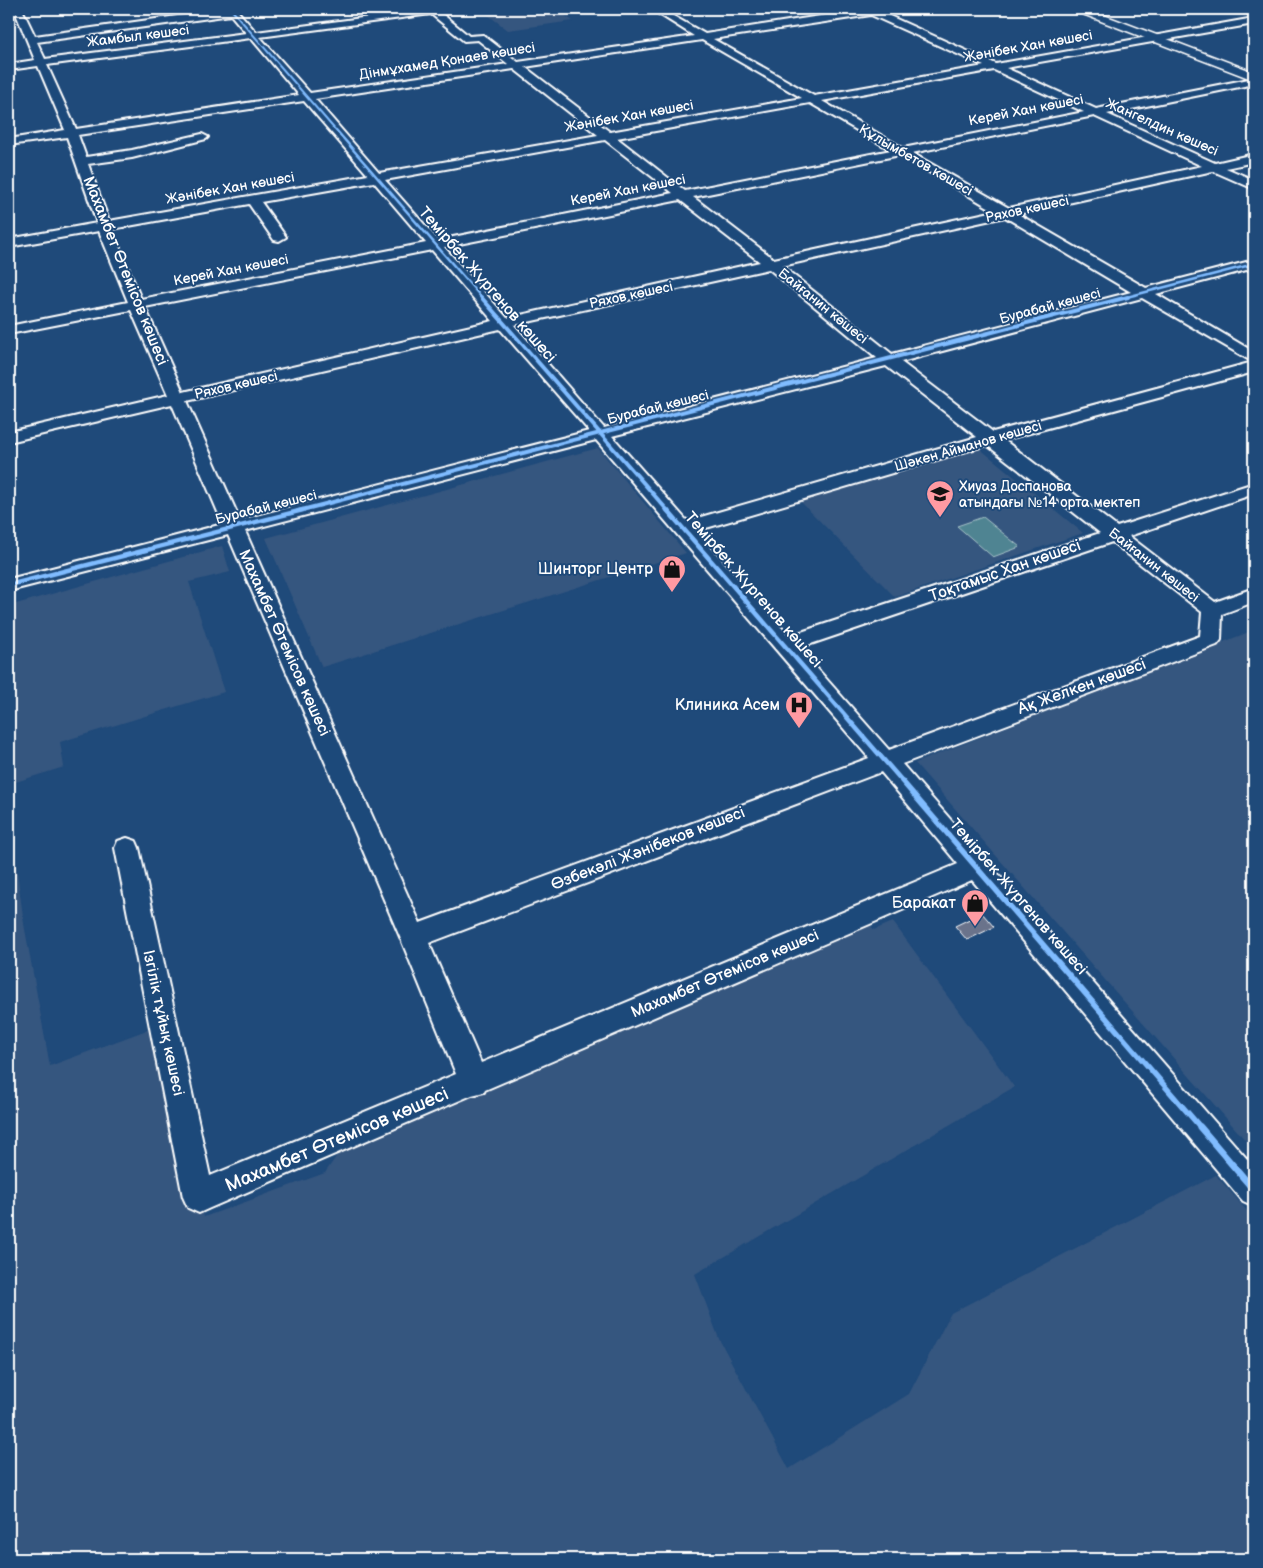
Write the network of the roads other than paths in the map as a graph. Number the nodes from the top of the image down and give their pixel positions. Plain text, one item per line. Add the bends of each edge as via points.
1 (18, 9) edge
2 (655, 9) edge
3 (890, 9) edge
4 (1079, 9) edge
5 (232, 10) edge
6 (441, 10) edge
7 (869, 10) edge
8 (1254, 21) edge
9 (253, 35) junction
10 (704, 37) junction
11 (1156, 39) junction
12 (31, 40) junction
13 (40, 63) junction
14 (515, 65) junction
15 (9, 67) edge
16 (994, 67) junction
17 (1254, 76) edge
18 (1254, 81) edge
19 (307, 97) junction
20 (811, 100) junction
21 (1093, 112) junction
22 (71, 132) junction
23 (606, 136) junction
24 (202, 137) dead end
25 (9, 142) edge
26 (900, 150) junction
27 (1254, 158) edge
28 (82, 161) junction
29 (1214, 167) junction
30 (377, 177) junction
31 (1254, 185) edge
32 (680, 194) junction
33 (252, 200) junction
34 (1008, 213) junction
35 (104, 226) junction
36 (279, 238) dead end
37 (9, 243) edge
38 (434, 244) junction
39 (771, 264) junction
40 (1254, 264) edge
41 (1143, 293) junction
42 (136, 304) junction
43 (504, 324) junction
44 (9, 330) edge
45 (1254, 358) edge
46 (890, 360) junction
47 (1254, 368) edge
48 (177, 398) junction
49 (600, 434) junction
50 (9, 437) edge
51 (992, 438) junction
52 (1254, 488) edge
53 (232, 528) junction
54 (684, 528) junction
55 (1114, 534) junction
56 (9, 584) edge
57 (1254, 595) edge
58 (1212, 610) junction
59 (785, 645) junction
60 (883, 761) junction
61 (127, 848) dead end
62 (976, 866) junction
63 (413, 937) junction
64 (474, 1082) junction
65 (1254, 1190) edge
66 (199, 1198) joint

1 - 12 street, Махамбет Өтемісов көшесі
2 - 10 street, Құлымбетов көшесі
3 - 7 street, Дінмұхамед Қонаев көшесі
4 - 11 main road
5 - 9 street, Темірбек Жүргенов көшесі
5 - 12 street
6 - 9 street, Жамбыл көшесі
6 - 14 street, Байғанин көшесі via 467,39 480,37
7 - 10 street, Дінмұхамед Қонаев көшесі
7 - 16 street, Жангелдин көшесі
8 - 11 street, Жәнібек Хан көшесі
9 - 13 street, Жамбыл көшесі
9 - 19 street, Темірбек Жүргенов көшесі
10 - 14 street, Дінмұхамед Қонаев көшесі
10 - 20 street, Құлымбетов көшесі
11 - 16 street, Жәнібек Хан көшесі
11 - 17 main road
12 - 13 street, Махамбет Өтемісов көшесі
13 - 15 street, Жамбыл көшесі
13 - 22 street, Махамбет Өтемісов көшесі
14 - 19 street, Дінмұхамед Қонаев көшесі
14 - 23 street, Байғанин көшесі
16 - 20 street, Жәнібек Хан көшесі
16 - 21 street, Жангелдин көшесі
18 - 21 street, Керей Хан көшесі
19 - 22 street, Дінмұхамед Қонаев көшесі
19 - 30 street, Темірбек Жүргенов көшесі
20 - 23 street, Жәнібек Хан көшесі
20 - 26 street, Құлымбетов көшесі
21 - 26 street, Керей Хан көшесі
21 - 29 street, Жангелдин көшесі
22 - 25 street, Дінмұхамед Қонаев көшесі
22 - 28 street, Махамбет Өтемісов көшесі
23 - 30 street, Жәнібек Хан көшесі
23 - 32 street, Байғанин көшесі
24 - 28 street via 132,154
26 - 32 street, Керей Хан көшесі
26 - 34 street, Құлымбетов көшесі
27 - 29 street, Ряхов көшесі
28 - 35 street, Махамбет Өтемісов көшесі
29 - 31 street, Жангелдин көшесі
29 - 34 street, Ряхов көшесі
30 - 33 street, Жәнібек Хан көшесі
30 - 38 street, Темірбек Жүргенов көшесі
32 - 38 street, Керей Хан көшесі
32 - 39 street, Байғанин көшесі
33 - 35 street, Жәнібек Хан көшесі
33 - 36 street
34 - 39 street, Ряхов көшесі
34 - 41 street, Құлымбетов көшесі
35 - 37 street, Жәнібек Хан көшесі
35 - 42 street, Махамбет Өтемісов көшесі
38 - 42 street, Керей Хан көшесі
38 - 43 street, Темірбек Жүргенов көшесі
39 - 43 street, Ряхов көшесі
39 - 46 street, Байғанин көшесі
40 - 41 street, Бурабай көшесі
41 - 45 street, Құлымбетов көшесі
41 - 46 street, Бурабай көшесі
42 - 44 street, Керей Хан көшесі
42 - 48 street, Махамбет Өтемісов көшесі
43 - 48 street, Ряхов көшесі
43 - 49 street, Темірбек Жүргенов көшесі
46 - 49 street, Бурабай көшесі
46 - 51 street, Байғанин көшесі
47 - 51 street, Шәкен Айманов көшесі
48 - 50 street, Ряхов көшесі
48 - 53 street, Махамбет Өтемісов көшесі
49 - 53 street, Бурабай көшесі
49 - 54 street, Темірбек Жүргенов көшесі
51 - 54 street, Шәкен Айманов көшесі
51 - 55 street, Байғанин көшесі
52 - 55 street, Тоқтамыс Хан көшесі
53 - 56 street, Бурабай көшесі
53 - 63 street, Махамбет Өтемісов көшесі
54 - 59 street, Темірбек Жүргенов көшесі
55 - 58 street, Байғанин көшесі
55 - 59 street, Тоқтамыс Хан көшесі
57 - 58 street
58 - 60 street, Ақ Желкен көшесі via 1210,640
59 - 60 street, Темірбек Жүргенов көшесі
60 - 62 street, Темірбек Жүргенов көшесі
60 - 63 street, Өзбекәлі Жәнібеков көшесі
61 - 66 street, Ізгілік тұйық көшесі
62 - 64 street, Махамбет Өтемісов көшесі
62 - 65 street, Темірбек Жүргенов көшесі
63 - 64 street, Махамбет Өтемісов көшесі
64 - 66 street, Махамбет Өтемісов көшесі

